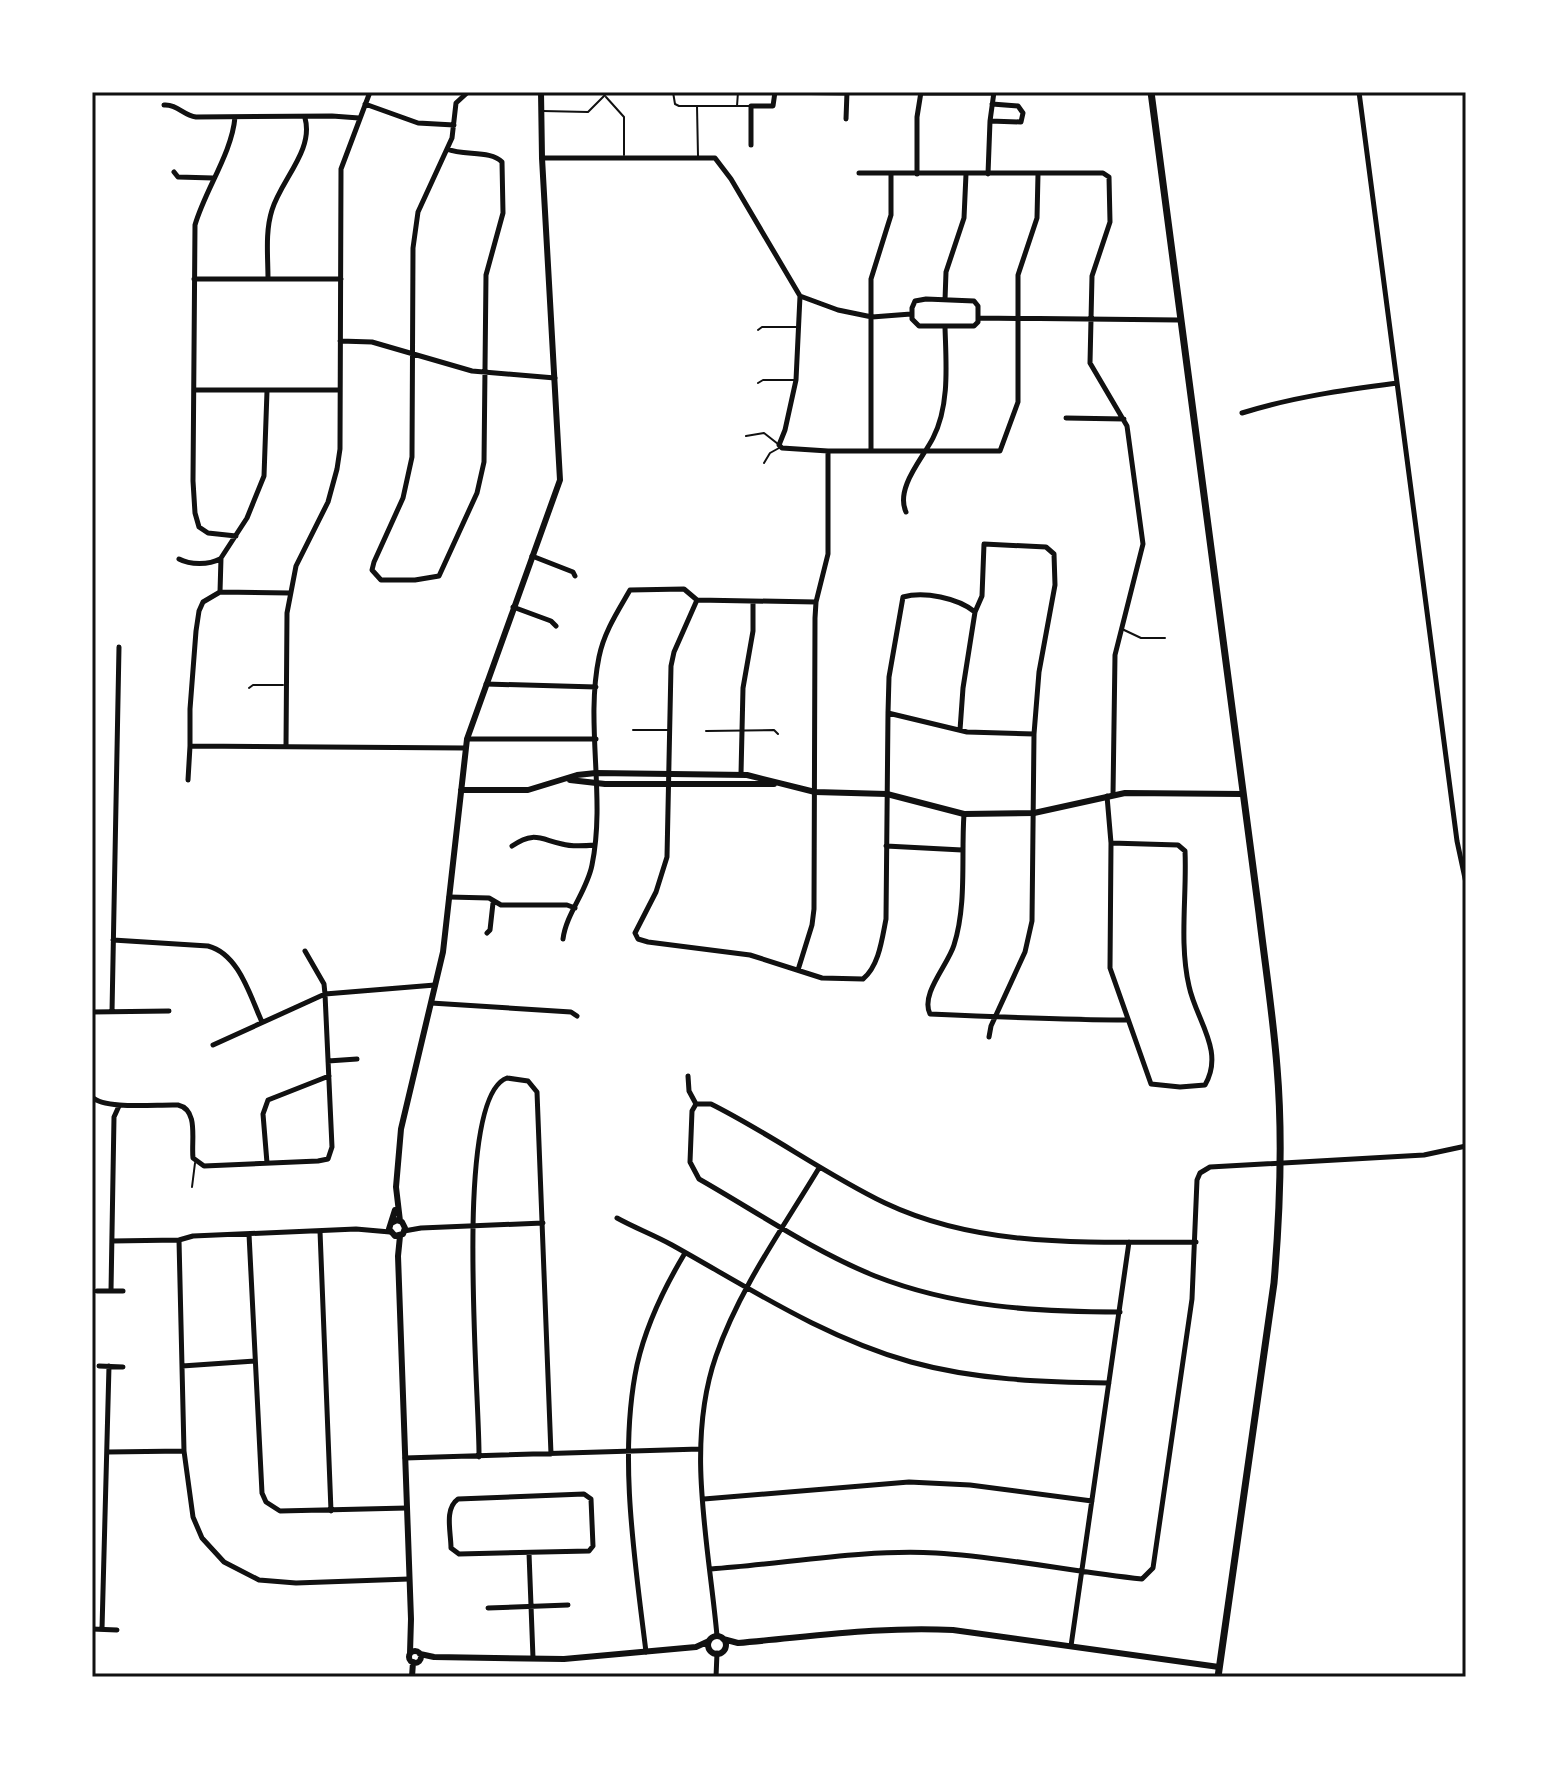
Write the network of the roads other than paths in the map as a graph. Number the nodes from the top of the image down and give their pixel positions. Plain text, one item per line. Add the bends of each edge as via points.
1 (370, 92) edge
2 (468, 92) edge
3 (541, 92) edge
4 (673, 92) edge
5 (738, 92) edge
6 (775, 92) edge
7 (921, 92) edge
8 (1151, 92) edge
9 (1359, 92) edge
10 (846, 93) edge
11 (994, 93) edge
12 (606, 94) edge
13 (365, 104) junction
14 (992, 104) junction
15 (164, 105) dead end
16 (697, 106) junction
17 (737, 106) junction
18 (751, 106) junction
19 (541, 111) junction
20 (235, 117) junction
21 (305, 118) junction
22 (359, 118) junction
23 (846, 119) dead end
24 (990, 121) junction
25 (454, 125) junction
26 (751, 145) dead end
27 (447, 149) junction
28 (624, 157) junction
29 (698, 157) junction
30 (542, 158) junction
31 (174, 172) dead end
32 (859, 173) dead end
33 (891, 173) junction
34 (917, 174) junction
35 (966, 174) junction
36 (988, 174) junction
37 (1038, 174) junction
38 (213, 178) junction
39 (194, 279) junction
40 (268, 279) junction
41 (341, 279) junction
42 (800, 296) junction
43 (945, 300) junction
44 (911, 314) junction
45 (872, 317) junction
46 (979, 318) junction
47 (1017, 319) junction
48 (1090, 320) junction
49 (1179, 320) junction
50 (799, 327) junction
51 (945, 327) junction
52 (758, 330) dead end
53 (340, 341) junction
54 (412, 354) junction
55 (486, 372) junction
56 (555, 378) junction
57 (796, 380) junction
58 (758, 383) dead end
59 (1397, 383) junction
60 (194, 390) junction
61 (340, 390) junction
62 (267, 391) junction
63 (1242, 413) dead end
64 (1066, 418) dead end
65 (1124, 419) junction
66 (746, 436) dead end
67 (780, 446) junction
68 (828, 451) junction
69 (871, 451) junction
70 (925, 451) junction
71 (764, 463) dead end
72 (906, 512) dead end
73 (236, 536) junction
74 (532, 556) junction
75 (221, 558) junction
76 (179, 559) dead end
77 (575, 576) dead end
78 (220, 592) junction
79 (290, 593) junction
80 (697, 600) junction
81 (753, 602) junction
82 (816, 602) junction
83 (513, 607) junction
84 (975, 612) junction
85 (556, 626) dead end
86 (1121, 629) junction
87 (1165, 638) dead end
88 (119, 647) dead end
89 (485, 684) junction
90 (287, 686) junction
91 (596, 687) junction
92 (249, 688) dead end
93 (888, 713) junction
94 (633, 730) dead end
95 (669, 730) junction
96 (742, 730) junction
97 (960, 730) junction
98 (706, 731) dead end
99 (778, 734) dead end
100 (1034, 734) junction
101 (467, 739) junction
102 (596, 739) junction
103 (190, 746) junction
104 (286, 746) junction
105 (465, 748) junction
106 (596, 773) junction
107 (669, 773) junction
108 (741, 774) junction
109 (188, 780) dead end
110 (567, 780) junction
111 (596, 784) junction
112 (778, 784) junction
113 (669, 785) junction
114 (461, 790) junction
115 (815, 792) junction
116 (887, 794) junction
117 (1243, 794) junction
118 (1110, 796) junction
119 (1034, 813) junction
120 (964, 814) junction
121 (1111, 843) junction
122 (595, 845) junction
123 (512, 846) dead end
124 (886, 846) junction
125 (962, 850) junction
126 (1466, 883) edge
127 (449, 897) junction
128 (493, 902) junction
129 (575, 908) junction
130 (487, 933) dead end
131 (563, 939) dead end
132 (113, 940) junction
133 (305, 951) dead end
134 (798, 970) junction
135 (435, 985) junction
136 (325, 994) junction
137 (431, 1003) junction
138 (169, 1011) dead end
139 (92, 1012) edge
140 (112, 1012) junction
141 (577, 1016) dead end
142 (996, 1016) junction
143 (1128, 1020) junction
144 (262, 1022) junction
145 (989, 1037) dead end
146 (213, 1045) dead end
147 (357, 1059) dead end
148 (328, 1061) junction
149 (329, 1075) junction
150 (688, 1076) dead end
151 (92, 1097) edge
152 (122, 1104) junction
153 (696, 1104) junction
154 (1466, 1146) edge
155 (196, 1162) junction
156 (267, 1163) junction
157 (1279, 1164) junction
158 (819, 1168) junction
159 (192, 1187) dead end
160 (617, 1218) dead end
161 (543, 1223) junction
162 (473, 1226) junction
163 (397, 1229) junction
164 (783, 1229) junction
165 (320, 1231) junction
166 (249, 1234) junction
167 (179, 1240) junction
168 (112, 1241) junction
169 (1129, 1242) junction
170 (1196, 1242) junction
171 (685, 1252) junction
172 (747, 1289) junction
173 (97, 1291) dead end
174 (111, 1291) junction
175 (123, 1291) dead end
176 (1120, 1312) junction
177 (255, 1361) junction
178 (99, 1366) dead end
179 (109, 1366) junction
180 (182, 1366) junction
181 (123, 1367) dead end
182 (1109, 1383) junction
183 (700, 1449) junction
184 (184, 1451) junction
185 (628, 1451) junction
186 (108, 1452) junction
187 (551, 1454) junction
188 (479, 1457) junction
189 (405, 1458) junction
190 (704, 1499) junction
191 (1092, 1501) junction
192 (407, 1508) junction
193 (331, 1511) junction
194 (529, 1553) junction
195 (711, 1569) junction
196 (1082, 1572) junction
197 (409, 1579) junction
198 (568, 1605) dead end
199 (531, 1606) junction
200 (488, 1608) dead end
201 (92, 1629) edge
202 (102, 1629) junction
203 (117, 1630) dead end
204 (720, 1637) junction
205 (709, 1641) junction
206 (738, 1643) junction
207 (1071, 1646) junction
208 (696, 1647) junction
209 (724, 1649) junction
210 (646, 1652) junction
211 (713, 1652) junction
212 (416, 1656) junction
213 (533, 1658) junction
214 (1219, 1667) junction
215 (412, 1677) edge
216 (716, 1677) edge
217 (1218, 1677) edge

1 - 13 street
2 - 25 street via 456,103
3 - 19 street
4 - 16 lane via 675,104
5 - 17 lane
6 - 10 street
6 - 18 street via 773,106
7 - 11 street
7 - 34 street
8 - 49 main road
9 - 59 street
10 - 23 street
11 - 14 street
12 - 19 lane via 588,112
12 - 28 lane via 624,117
13 - 22 street
13 - 25 street via 418,123
14 - 24 street
14 - 24 street via 1018,106 1023,117 1021,122
15 - 20 street via 184,115
16 - 17 lane
16 - 29 lane
17 - 18 lane
18 - 26 street
19 - 30 street
20 - 21 street
20 - 38 street
21 - 22 street
21 - 40 street via 299,156 269,222
22 - 41 street via 341,169
24 - 36 street
25 - 27 street
27 - 54 street via 416,221
27 - 55 street via 502,162 503,213 486,275
28 - 29 street
28 - 30 street
29 - 42 street via 720,162
30 - 56 street
31 - 38 street via 178,177
32 - 33 street
33 - 34 street
33 - 45 street via 889,222 872,274
34 - 35 street
35 - 36 street
35 - 43 street via 964,218 946,272
36 - 37 street
37 - 47 street via 1037,218 1018,275
37 - 48 street via 1103,173 1110,179 1110,222 1092,276
38 - 39 street via 195,225
39 - 40 street
39 - 60 street
40 - 41 street
41 - 53 street
42 - 45 street
42 - 50 street
43 - 44 street via 915,301
43 - 46 street via 974,301
44 - 45 street
44 - 51 street via 919,326
45 - 69 street
46 - 47 street
46 - 51 street via 974,326
47 - 48 street
47 - 70 street via 1018,402 1000,451
48 - 49 street
48 - 65 street via 1091,367
49 - 117 main road
50 - 52 lane
50 - 57 street
51 - 70 street via 943,409
53 - 54 street via 367,341
53 - 61 street
54 - 55 street
54 - 55 street via 410,469 403,498 375,557 372,570 381,580 433,578 444,569 481,482
55 - 56 street
56 - 74 street via 560,480
57 - 58 lane
57 - 67 street
59 - 63 street via 1283,400
59 - 126 street
60 - 62 street
60 - 73 street via 197,521 206,532
61 - 62 street
61 - 79 street via 337,469
62 - 73 street via 264,476
64 - 65 street
65 - 86 street via 1143,544
66 - 67 lane via 764,433
67 - 68 street
67 - 71 lane
68 - 69 street
68 - 82 street via 828,554
69 - 70 street
70 - 72 street via 907,489
73 - 75 street
74 - 77 street
74 - 83 street
75 - 76 street via 213,563
75 - 78 street
78 - 79 street
78 - 103 street via 206,598 199,611
79 - 90 street
80 - 81 street
80 - 91 street via 684,589 630,590 599,655
80 - 95 street via 674,652
81 - 82 street
81 - 96 street
82 - 115 street
83 - 85 street
83 - 89 street
84 - 93 street via 943,599 903,597
84 - 97 street
84 - 100 street via 982,596 984,544 1052,550 1055,585
86 - 87 lane via 1141,638
86 - 118 street via 1114,670
88 - 132 street
89 - 91 street
89 - 101 street
90 - 92 lane
90 - 104 street
91 - 102 street
93 - 97 street
93 - 116 street
94 - 95 lane
95 - 107 street
96 - 98 lane
96 - 99 lane
96 - 108 street
97 - 100 street
100 - 119 street
101 - 102 street
101 - 105 street
102 - 106 street
103 - 104 street
103 - 109 street
104 - 105 street
105 - 114 street
106 - 107 street
106 - 110 street
106 - 111 street
107 - 108 street
107 - 113 street
108 - 112 street
110 - 111 street
110 - 114 street via 520,791
111 - 113 street
111 - 122 street
112 - 113 street
112 - 115 street
113 - 134 street via 667,857 635,933 640,941 741,954
114 - 127 street
115 - 116 street
115 - 134 street via 814,909
116 - 120 street
116 - 124 street
117 - 118 street
117 - 157 main road via 1277,1068
118 - 119 street
118 - 121 street
119 - 120 street
119 - 142 street via 1031,929
120 - 125 street
121 - 143 street via 1110,968
121 - 143 street via 1178,845 1185,851 1187,974 1212,1056 1205,1085 1151,1084
122 - 123 street via 566,846 536,837
122 - 129 street
124 - 125 street
124 - 134 street via 886,919 870,972 863,979 822,978
125 - 142 street via 958,930 927,1007 930,1014
127 - 128 street
127 - 135 street
128 - 129 street
128 - 130 street
129 - 131 street
132 - 140 street
132 - 144 street via 222,951
133 - 136 street
135 - 136 street
135 - 137 street
136 - 144 street
136 - 148 street
137 - 141 street via 567,1011
137 - 163 street via 401,1129
138 - 140 street
139 - 140 street
142 - 143 street
142 - 145 street
144 - 146 street
147 - 148 street
148 - 149 street
149 - 156 street via 265,1104
149 - 156 street via 330,1156 324,1161
150 - 153 street
151 - 152 street
152 - 155 street via 188,1108
152 - 168 street via 114,1117
153 - 158 street via 721,1109
153 - 164 street via 690,1162 695,1174
154 - 157 street via 1424,1155
155 - 156 street
155 - 159 lane
157 - 170 street via 1204,1169 1197,1180
157 - 214 main road via 1274,1283
158 - 164 street
158 - 169 street via 889,1205 965,1230 1030,1240
160 - 171 street
161 - 162 street
161 - 162 street via 537,1092 528,1081 507,1078 493,1088 485,1108 474,1170
161 - 187 street
162 - 163 street
162 - 188 street
163 - 165 street
163 - 189 street
164 - 172 street
164 - 176 street via 873,1275 966,1302 1024,1310
165 - 166 street
165 - 193 street
166 - 167 street
166 - 177 street
167 - 168 street
167 - 180 street
168 - 174 street
169 - 170 street
169 - 176 street
170 - 196 street via 1153,1568 1142,1579
171 - 172 street
171 - 185 street via 660,1298 642,1348 630,1402
172 - 182 street via 838,1337 913,1363 998,1379
172 - 183 street via 715,1358
173 - 174 street
174 - 175 street
176 - 182 street
177 - 180 street
177 - 193 street via 266,1502 280,1511
178 - 179 street
179 - 181 street
179 - 186 street
180 - 184 street
182 - 191 street
183 - 185 street
183 - 190 street
184 - 186 street
184 - 197 street via 193,1517 202,1538 224,1562 251,1577 296,1583
185 - 187 street
185 - 210 street
186 - 202 street
187 - 188 street
188 - 189 street
189 - 192 street
190 - 191 street via 909,1482
190 - 195 street
191 - 196 street
192 - 193 street
192 - 197 street
194 - 194 street via 455,1553 452,1503 589,1496 591,1550
194 - 199 street
195 - 196 street via 935,1553
195 - 204 street
196 - 207 street
197 - 212 street
198 - 199 street
199 - 200 street
199 - 213 street
201 - 202 street
202 - 203 street
204 - 205 street
204 - 206 street
204 - 209 street
205 - 208 street
205 - 211 street
206 - 207 street via 925,1628
206 - 209 street
207 - 214 street
208 - 210 street
208 - 211 street
209 - 211 street
210 - 213 street
211 - 216 street
212 - 213 street
212 - 215 street
214 - 217 main road

